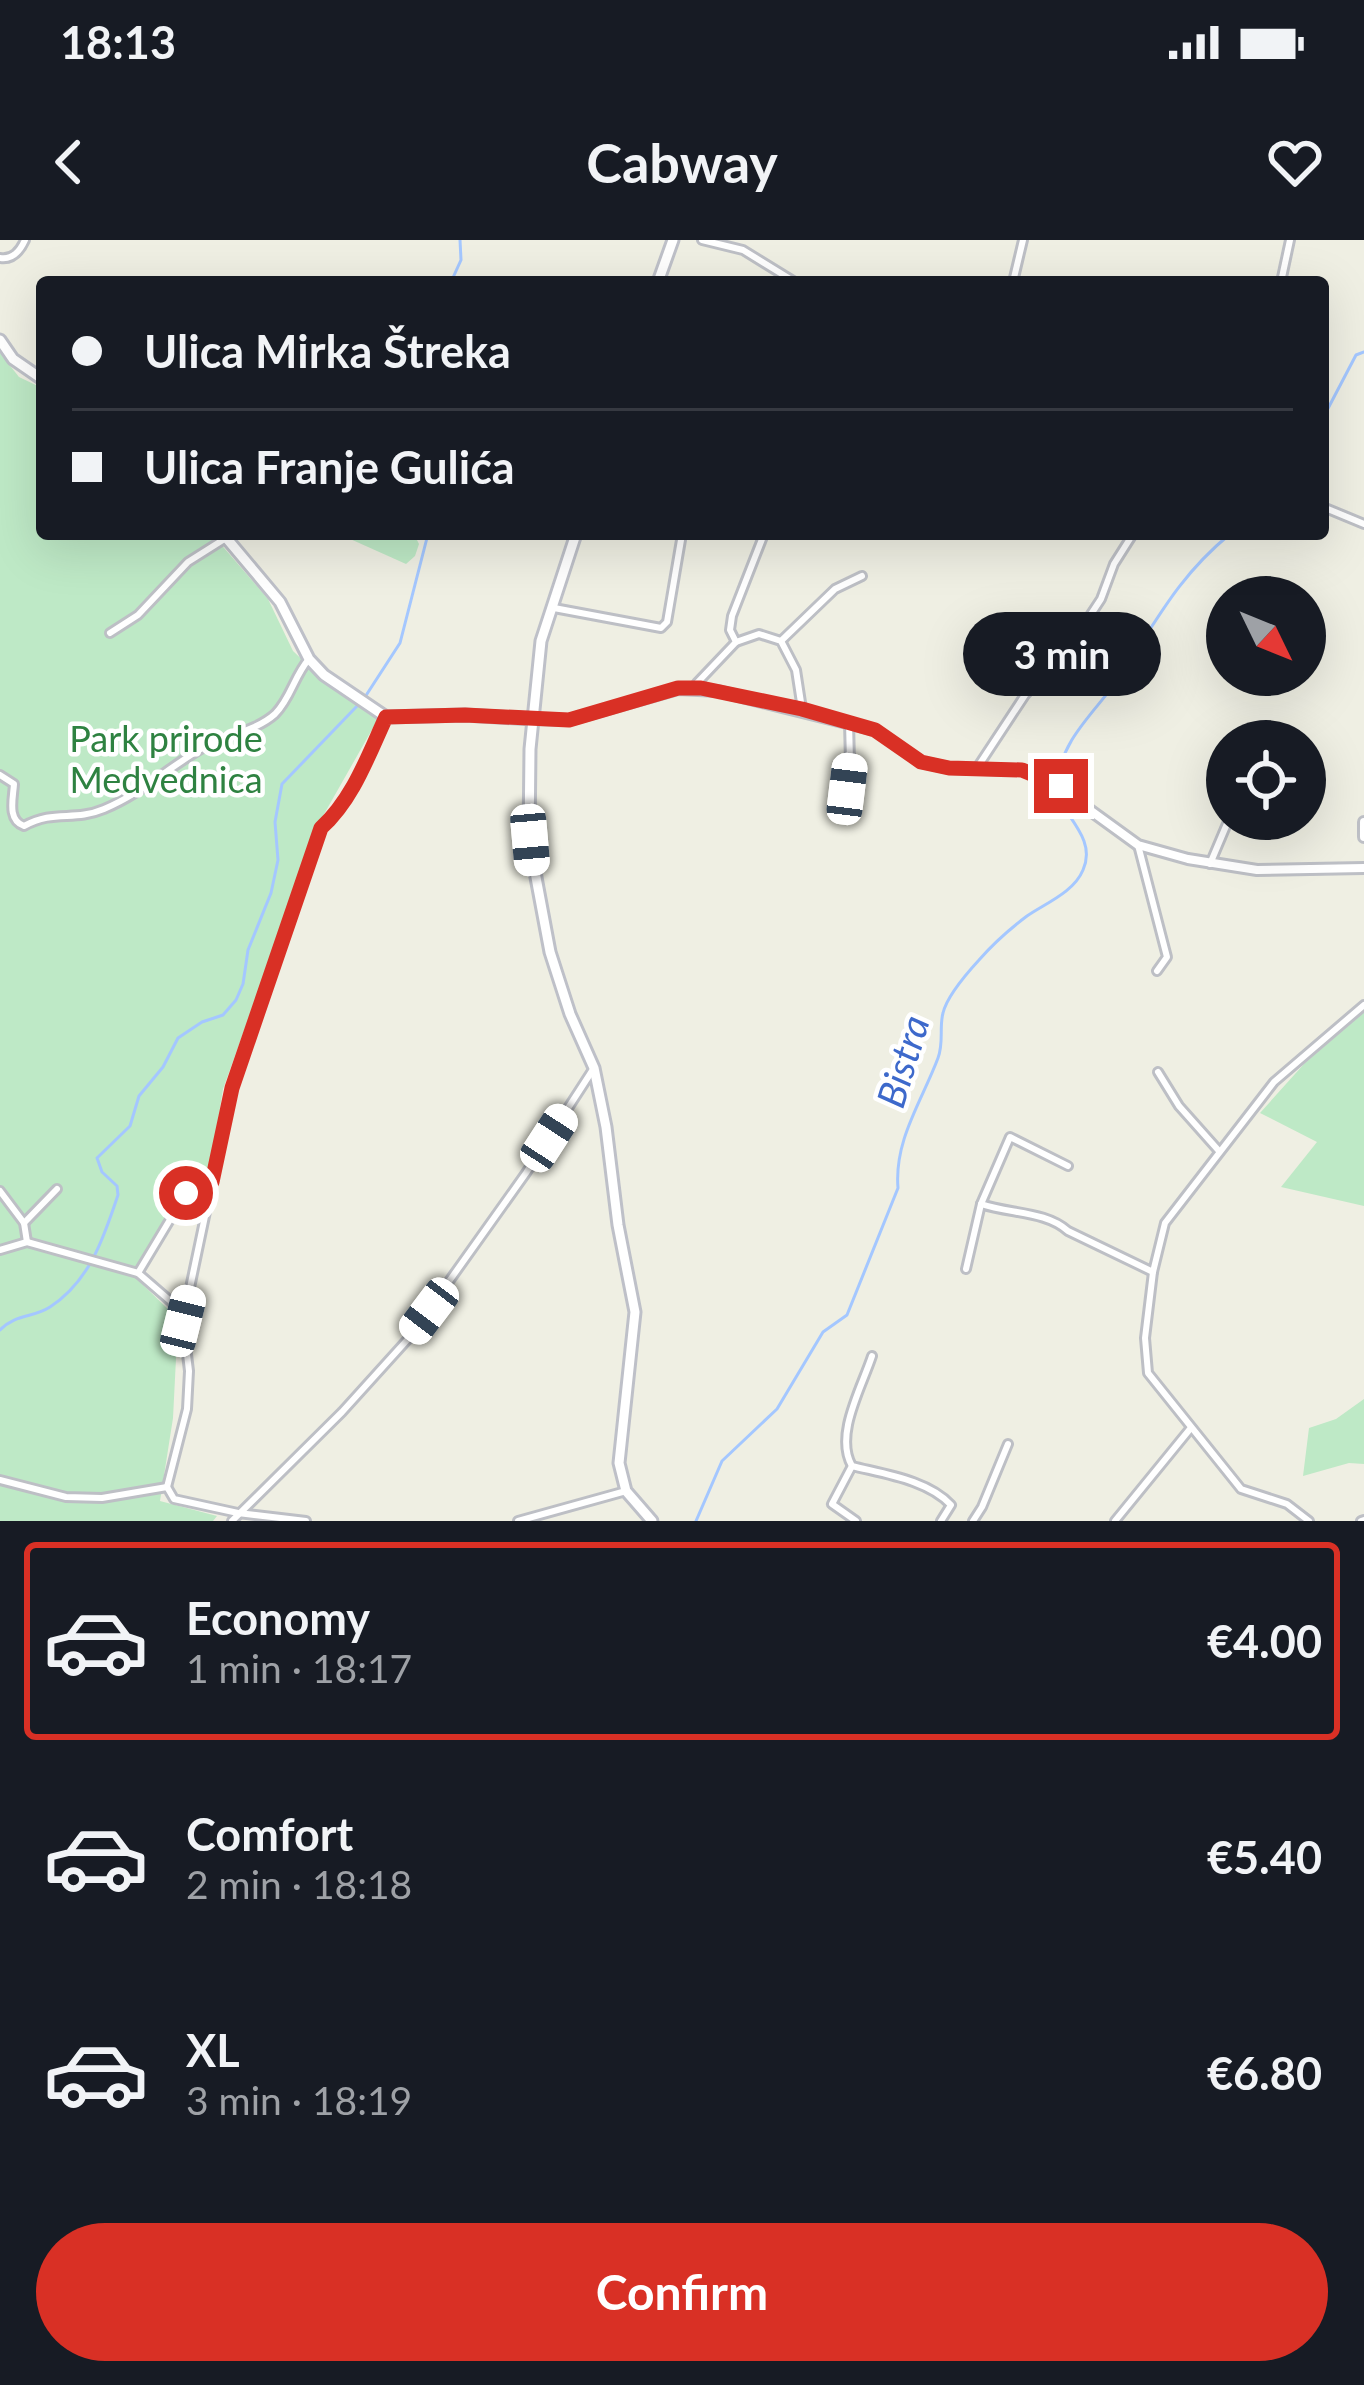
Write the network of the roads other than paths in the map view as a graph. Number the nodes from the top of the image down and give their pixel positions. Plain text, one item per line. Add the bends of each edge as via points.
1 (25, 240) edge
2 (673, 240) edge
3 (702, 240) edge
4 (1023, 240) edge
5 (1290, 240) edge
6 (0, 258) edge
7 (660, 276) edge
8 (785, 276) edge
9 (1014, 276) edge
10 (1281, 276) edge
11 (0, 340) edge
12 (36, 375) edge
13 (1329, 509) edge
14 (1364, 524) edge
15 (218, 540) edge
16 (227, 540) edge
17 (574, 540) edge
18 (681, 540) dead end
19 (762, 540) edge
20 (1129, 540) edge
21 (862, 576) dead end
22 (550, 608) junction
23 (110, 633) dead end
24 (782, 641) junction
25 (736, 642) junction
26 (309, 659) junction
27 (701, 688) junction
28 (802, 709) junction
29 (386, 717) junction
30 (532, 719) junction
31 (849, 722) junction
32 (977, 768) junction
33 (0, 775) edge
34 (843, 809) dead end
35 (1364, 822) edge
36 (1364, 837) edge
37 (1220, 840) edge
38 (1138, 845) junction
39 (1210, 864) junction
40 (1364, 868) edge
41 (1157, 971) dead end
42 (1364, 1005) edge
43 (594, 1068) junction
44 (1158, 1072) dead end
45 (1220, 1151) junction
46 (1068, 1166) dead end
47 (212, 1182) junction
48 (57, 1189) dead end
49 (0, 1192) edge
50 (982, 1204) junction
51 (24, 1223) junction
52 (27, 1241) junction
53 (0, 1250) edge
54 (966, 1269) dead end
55 (1153, 1272) junction
56 (138, 1273) junction
57 (183, 1321) junction
58 (872, 1356) dead end
59 (1190, 1429) junction
60 (1008, 1444) dead end
61 (852, 1466) junction
62 (0, 1480) edge
63 (167, 1487) junction
64 (626, 1491) junction
65 (238, 1513) junction
66 (648, 1520) edge
67 (232, 1521) edge
68 (306, 1521) edge
69 (518, 1521) edge
70 (856, 1521) edge
71 (941, 1521) edge
72 (973, 1521) edge
73 (1115, 1521) edge
74 (1309, 1521) edge

1 - 6 street
2 - 7 main road
3 - 8 street via 743,250
4 - 9 street
5 - 10 street
11 - 12 main road
13 - 14 street
15 - 23 street
16 - 26 main road via 280,602
17 - 22 main road
18 - 22 street via 661,628
19 - 25 street via 732,616
20 - 32 street via 1074,640 1025,694
21 - 24 street via 835,590
22 - 30 main road
24 - 25 street via 759,634
24 - 28 street
25 - 27 street
26 - 29 main road
26 - 33 street via 274,715 86,816 49,814 18,824 14,784
27 - 28 street
27 - 30 street via 569,720
28 - 31 street
29 - 30 main road
29 - 47 street via 338,813 321,828 232,1088
30 - 43 main road via 532,869 550,952
31 - 32 street via 921,762
31 - 34 street
32 - 38 street via 1047,779
35 - 36 street
37 - 39 street
38 - 39 street
38 - 41 street via 1167,957
39 - 40 street
42 - 45 street via 1274,1082
43 - 64 main road via 635,1312 619,1463
43 - 65 street via 408,1339
44 - 45 street
45 - 55 street via 1165,1222
46 - 50 street via 1010,1137
47 - 56 street via 186,1193
47 - 57 street
48 - 51 street
49 - 51 street
50 - 54 street
50 - 55 street via 1056,1221
51 - 52 street
52 - 53 street
52 - 56 street
55 - 59 street via 1148,1373
56 - 57 street
57 - 63 street via 187,1409
58 - 61 street via 845,1438
59 - 73 street
59 - 74 street via 1241,1489 1287,1504
60 - 72 street
61 - 70 street via 832,1504
61 - 71 street via 943,1497 951,1505
62 - 63 street via 65,1497
63 - 65 street via 175,1498
64 - 66 main road
64 - 69 street
65 - 67 street
65 - 68 street

